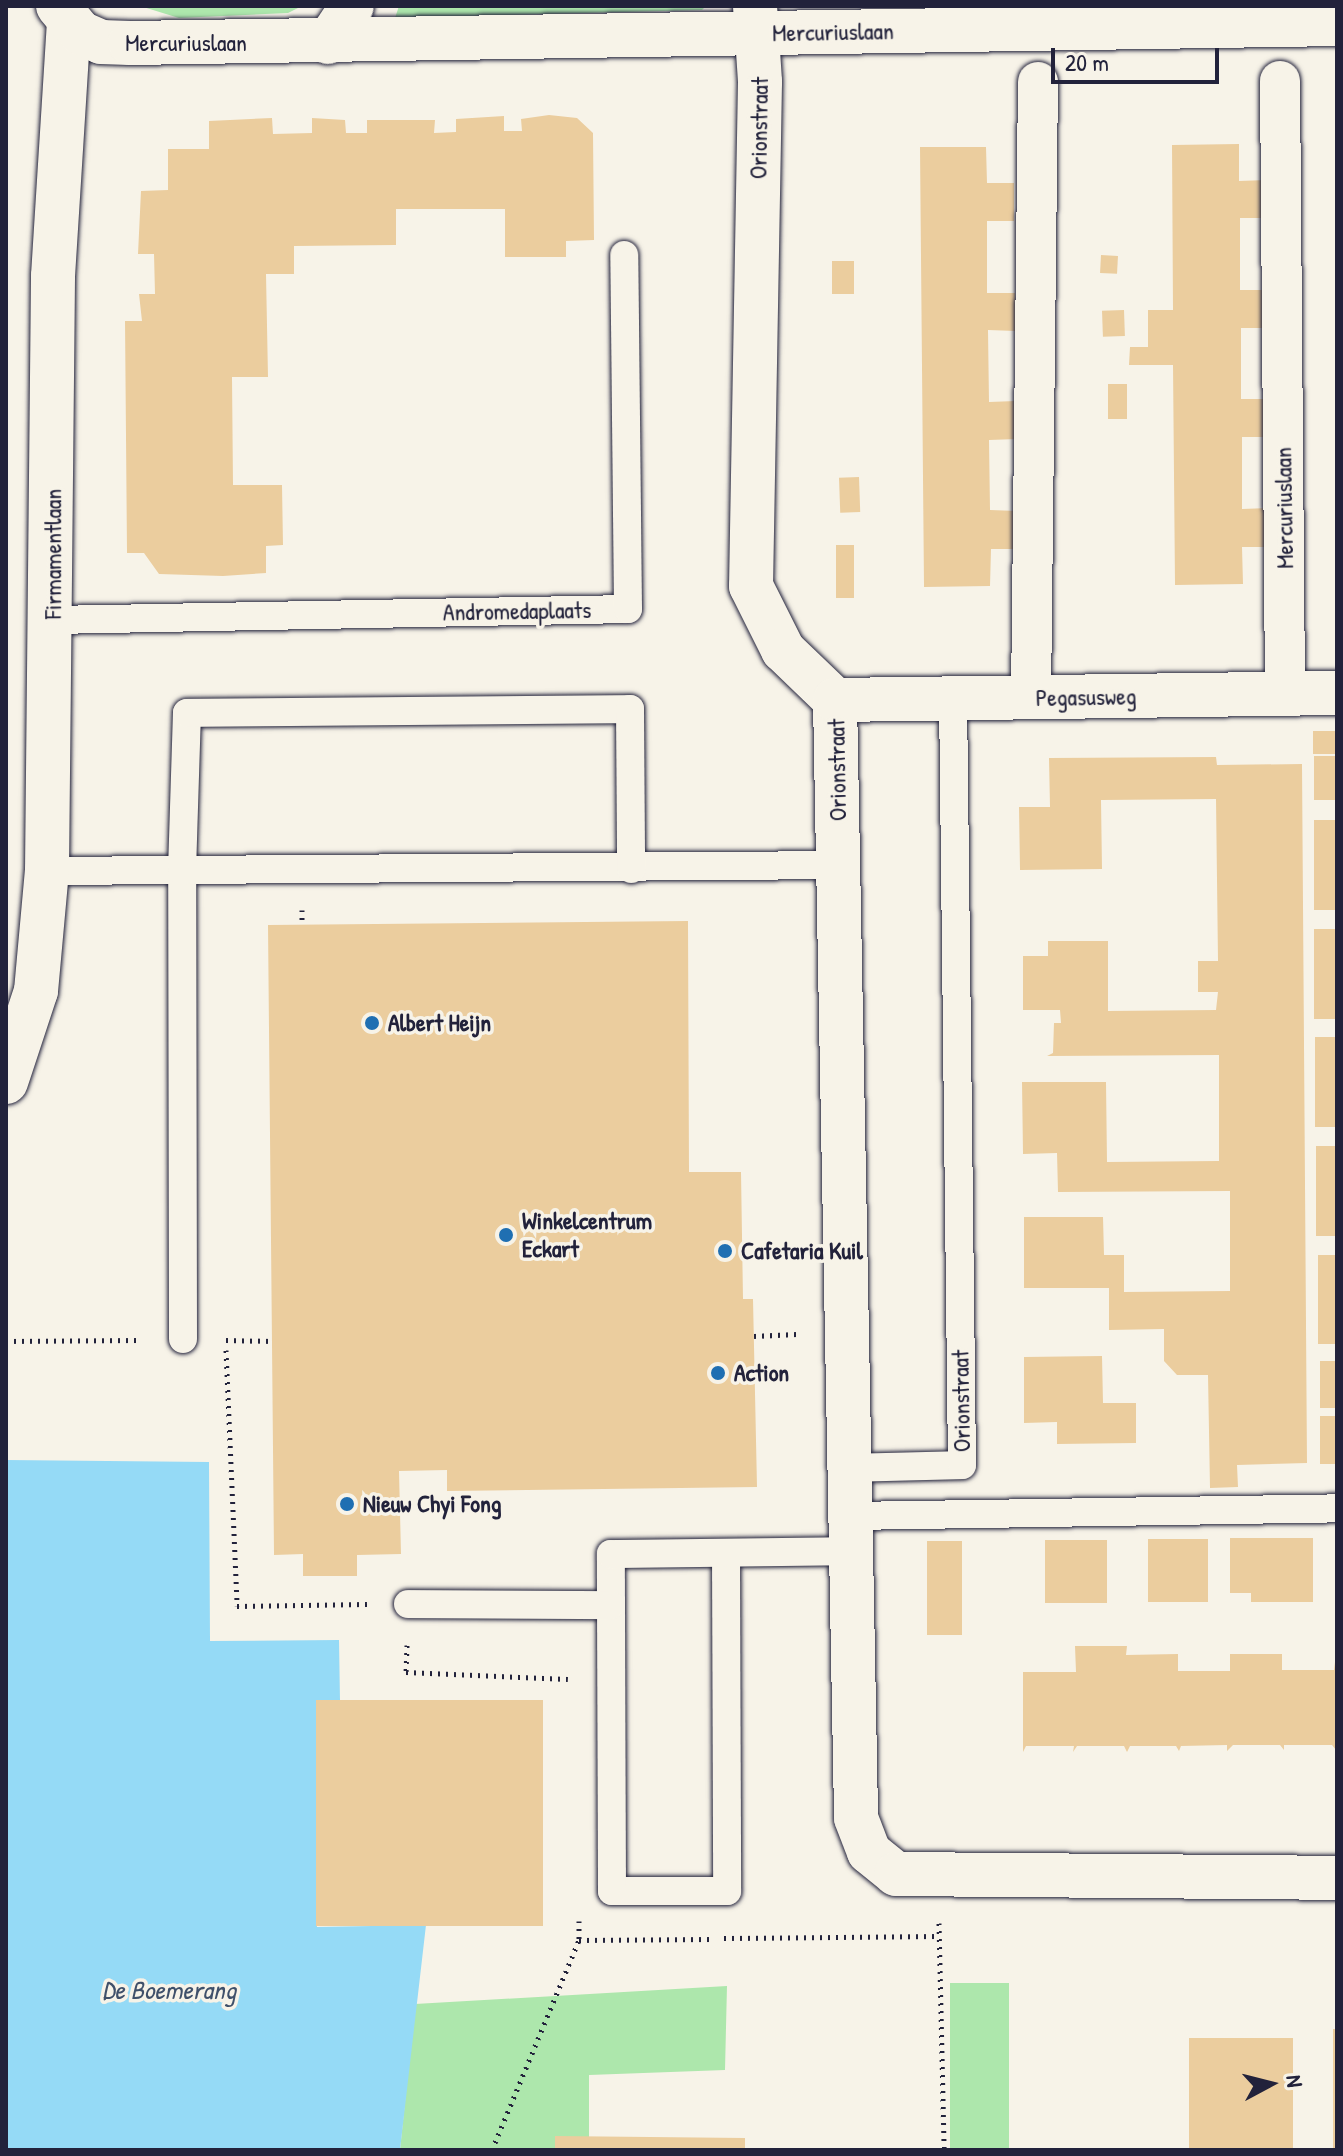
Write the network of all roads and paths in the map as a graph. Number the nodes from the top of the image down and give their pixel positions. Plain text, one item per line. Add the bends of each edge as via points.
1 (352, 6) edge
2 (64, 14) edge
3 (756, 20) edge
4 (1337, 24) edge
5 (328, 42) junction
6 (1280, 81) dead end
7 (1038, 82) dead end
8 (624, 255) dead end
9 (52, 620) junction
10 (1337, 693) edge
11 (1285, 694) junction
12 (953, 697) junction
13 (1031, 698) junction
14 (835, 700) junction
15 (839, 865) junction
16 (631, 869) junction
17 (47, 871) junction
18 (182, 871) junction
19 (6, 1082) edge
20 (183, 1339) junction
21 (226, 1340) junction
22 (6, 1341) edge
23 (272, 1341) dead end
24 (850, 1468) junction
25 (1337, 1508) edge
26 (850, 1534) junction
27 (726, 1554) junction
28 (408, 1604) junction
29 (610, 1605) junction
30 (576, 1679) dead end
31 (939, 1875) junction
32 (1337, 1878) edge
33 (579, 1909) dead end
34 (939, 1936) junction
35 (579, 1940) junction
36 (492, 2150) edge
37 (944, 2150) edge

1 - 5 street
2 - 5 street, Mercuriuslaan via 101,42
2 - 9 street, Firmamentlaan via 53,260
3 - 4 street, Mercuriuslaan
3 - 5 street, Mercuriuslaan
3 - 14 street, Orionstraat via 751,586 783,650
6 - 11 street, Mercuriuslaan
7 - 13 street
8 - 9 lane, Andromedaplaats via 628,609
9 - 17 street, Firmamentlaan
10 - 11 street, Pegasusweg
11 - 13 street, Pegasusweg
12 - 13 street, Pegasusweg
12 - 14 street, Pegasusweg
12 - 24 lane, Orionstraat via 962,1465
14 - 15 street, Orionstraat
15 - 16 lane
15 - 24 street, Orionstraat
16 - 18 lane
16 - 18 lane via 630,709 614,709 187,713
17 - 18 lane
17 - 19 street, Firmamentlaan via 36,991
18 - 20 lane
20 - 21 path
20 - 22 path
21 - 23 path
21 - 28 path via 237,1606
24 - 26 street, Orionstraat
25 - 26 lane
26 - 27 lane
26 - 31 street, Orionstraat via 856,1818 869,1852 896,1874
27 - 29 lane via 611,1554
27 - 29 lane via 727,1891 612,1891
28 - 29 lane
28 - 30 path via 406,1672
31 - 32 street, Orionstraat
31 - 34 path
33 - 35 path
34 - 35 path
34 - 37 path
35 - 36 path

